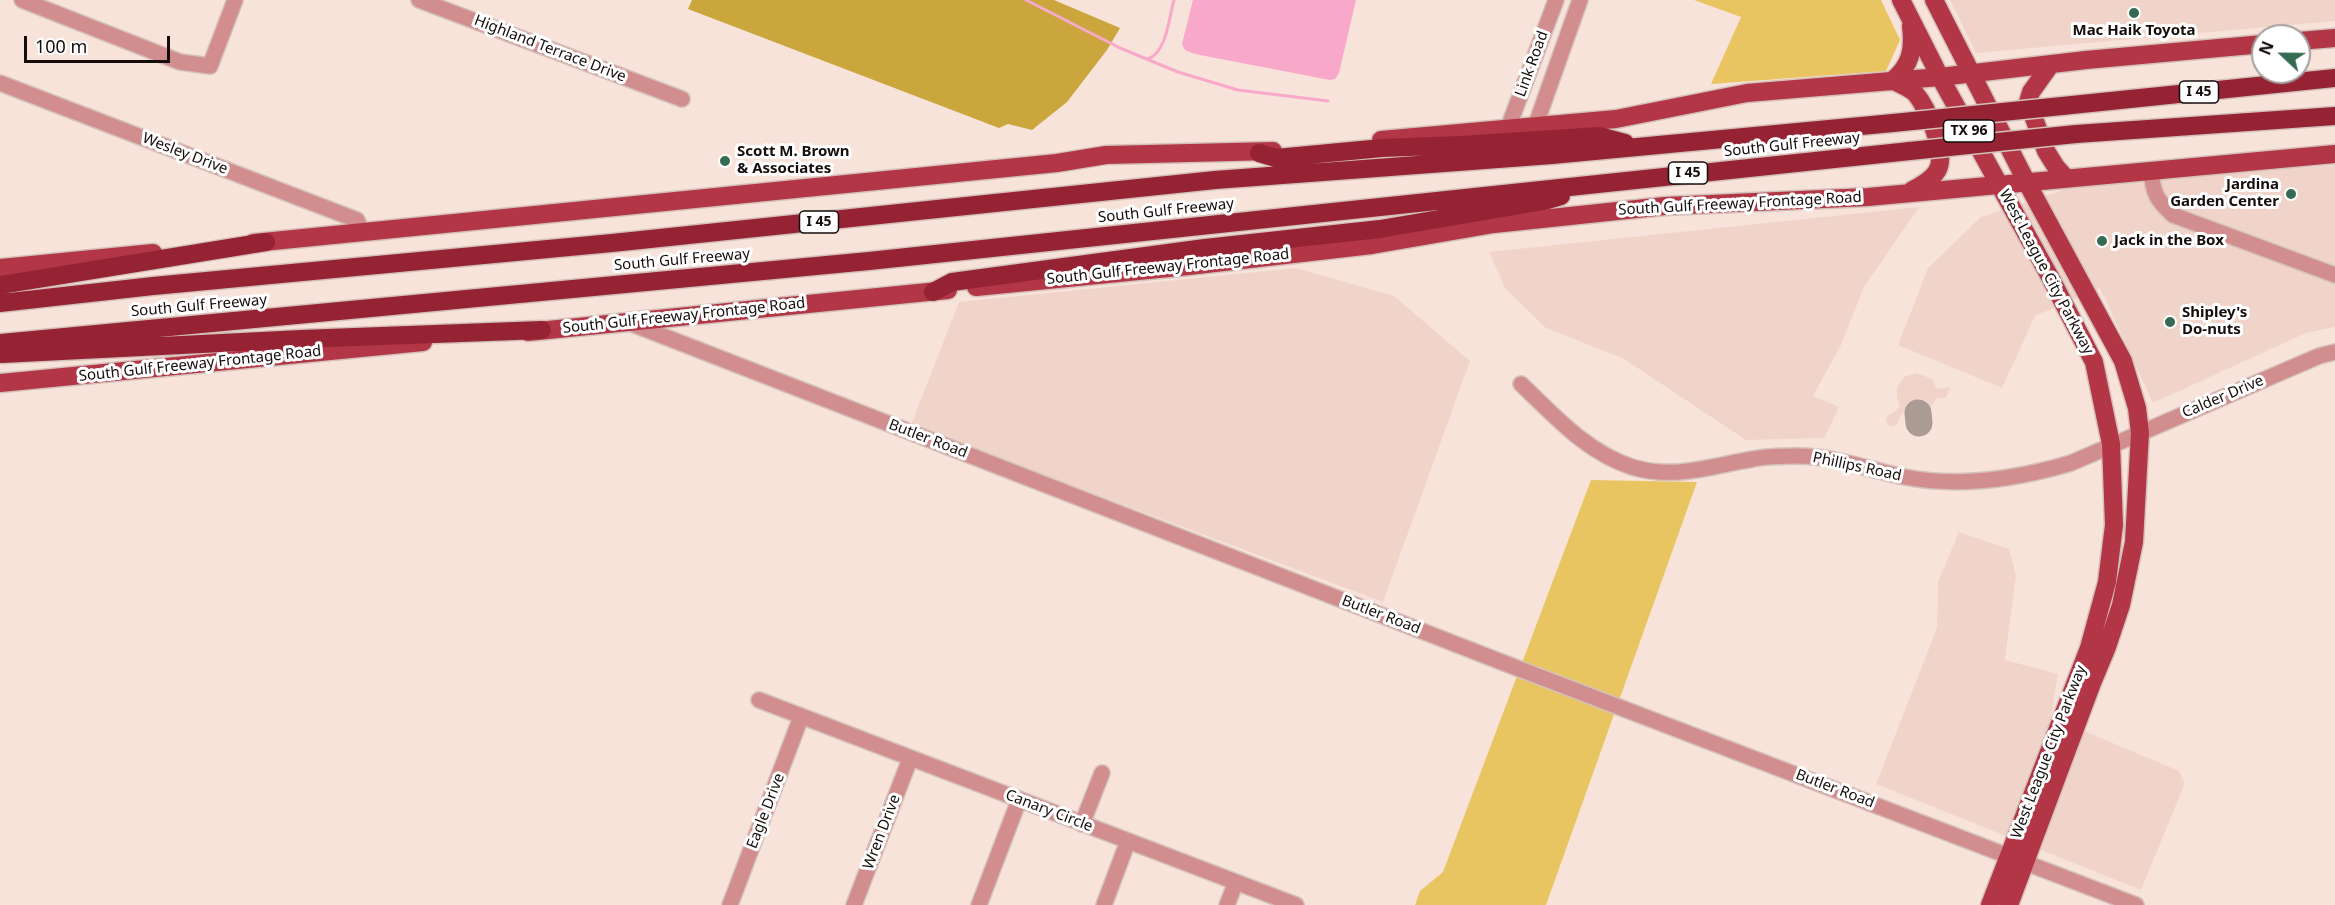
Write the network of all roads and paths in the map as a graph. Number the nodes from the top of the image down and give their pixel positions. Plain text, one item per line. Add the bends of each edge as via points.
1 (22, 0) edge
2 (235, 0) edge
3 (419, 0) edge
4 (1556, 0) edge
5 (1580, 0) edge
6 (1900, 0) edge
7 (1934, 0) edge
8 (1910, 18) junction
9 (2335, 38) edge
10 (2311, 40) edge
11 (2251, 45) edge
12 (2051, 64) junction
13 (1971, 74) junction
14 (1940, 77) junction
15 (2335, 78) edge
16 (1893, 81) junction
17 (0, 83) edge
18 (682, 99) dead end
19 (2335, 116) edge
20 (2266, 121) junction
21 (2335, 123) edge
22 (1535, 127) junction
23 (1508, 128) junction
24 (1638, 147) junction
25 (1259, 153) junction
26 (2335, 154) edge
27 (2151, 171) junction
28 (2067, 178) junction
29 (2026, 182) junction
30 (1600, 183) junction
31 (1999, 184) junction
32 (1907, 193) junction
33 (362, 232) junction
34 (266, 242) junction
35 (0, 268) edge
36 (2335, 275) edge
37 (0, 285) edge
38 (933, 291) junction
39 (0, 303) edge
40 (627, 322) junction
41 (542, 330) junction
42 (0, 343) edge
43 (2335, 352) edge
44 (0, 354) edge
45 (0, 383) edge
46 (1521, 384) dead end
47 (2140, 433) junction
48 (2111, 444) junction
49 (759, 700) dead end
50 (801, 717) junction
51 (910, 759) junction
52 (1102, 773) dead end
53 (1019, 800) junction
54 (1082, 824) junction
55 (1128, 842) junction
56 (2017, 858) junction
57 (1236, 882) junction
58 (730, 905) edge
59 (854, 905) edge
60 (979, 905) edge
61 (1104, 905) edge
62 (1227, 905) edge
63 (1296, 905) edge
64 (1990, 905) edge
65 (2009, 905) edge
66 (2136, 905) edge

1 - 2 street via 180,62 210,66
3 - 18 street, Highland Terrace Drive
4 - 23 street, Link Road
5 - 22 street, Link Road
6 - 8 main road, West League City Parkway / TX 96
7 - 13 main road, West League City Parkway / TX 96
8 - 14 main road, West League City Parkway / TX 96
8 - 16 main road via 1914,45 1909,62
9 - 10 main road
11 - 12 main road
12 - 13 main road
12 - 28 main road via 2028,102 2046,151
13 - 14 main road
13 - 29 main road, West League City Parkway / TX 96
14 - 16 main road
14 - 31 main road, West League City Parkway / TX 96
15 - 24 highway, South Gulf Freeway / I 45, bridge
16 - 22 main road via 1748,93 1616,119
16 - 32 main road via 1914,92 1938,137 1941,162 1937,172
17 - 33 street, Wesley Drive via 357,220
19 - 20 highway, South Gulf Freeway / I 45
20 - 21 highway
20 - 30 highway, South Gulf Freeway / I 45, bridge via 2076,134
22 - 23 main road
23 - 25 main road
24 - 25 highway via 1599,136 1276,158
24 - 39 highway, South Gulf Freeway / I 45 via 1215,180
25 - 33 main road via 1106,155
26 - 27 main road, South Gulf Freeway Frontage Road
27 - 28 main road, South Gulf Freeway Frontage Road
27 - 36 street via 2158,201 2173,215
28 - 29 main road, South Gulf Freeway Frontage Road
29 - 31 main road, South Gulf Freeway Frontage Road
29 - 47 main road, West League City Parkway via 2123,362
30 - 38 highway via 1544,201 1380,229 952,282
30 - 42 highway, South Gulf Freeway / I 45 via 869,261
31 - 32 main road, South Gulf Freeway Frontage Road
31 - 48 main road, West League City Parkway via 2094,362
32 - 38 main road, South Gulf Freeway Frontage Road via 1665,206 1494,224 1201,265
33 - 34 main road
34 - 35 main road
34 - 37 highway
38 - 40 main road, South Gulf Freeway Frontage Road
40 - 41 main road, South Gulf Freeway Frontage Road
40 - 56 street, Butler Road
41 - 44 highway
41 - 45 main road, South Gulf Freeway Frontage Road
43 - 47 street, Calder Drive
46 - 48 street, Phillips Road via 1590,447 1611,459 1657,472 1680,473 1754,458 1802,456 1908,478 1990,480 2029,475 2071,463
47 - 48 street, Calder Drive
47 - 56 main road, West League City Parkway via 2134,542 2121,605 2108,647
48 - 56 main road, West League City Parkway via 2114,525 2107,582 2089,648
49 - 50 street, Canary Circle
50 - 51 street, Canary Circle
50 - 58 street, Eagle Drive
51 - 53 street, Canary Circle
51 - 59 street, Wren Drive
52 - 54 street
53 - 54 street, Canary Circle
53 - 60 street
54 - 55 street, Canary Circle
55 - 57 street, Canary Circle
55 - 61 street
56 - 64 main road, West League City Parkway
56 - 65 main road, West League City Parkway
56 - 66 street, Butler Road
57 - 62 street
57 - 63 street, Canary Circle

